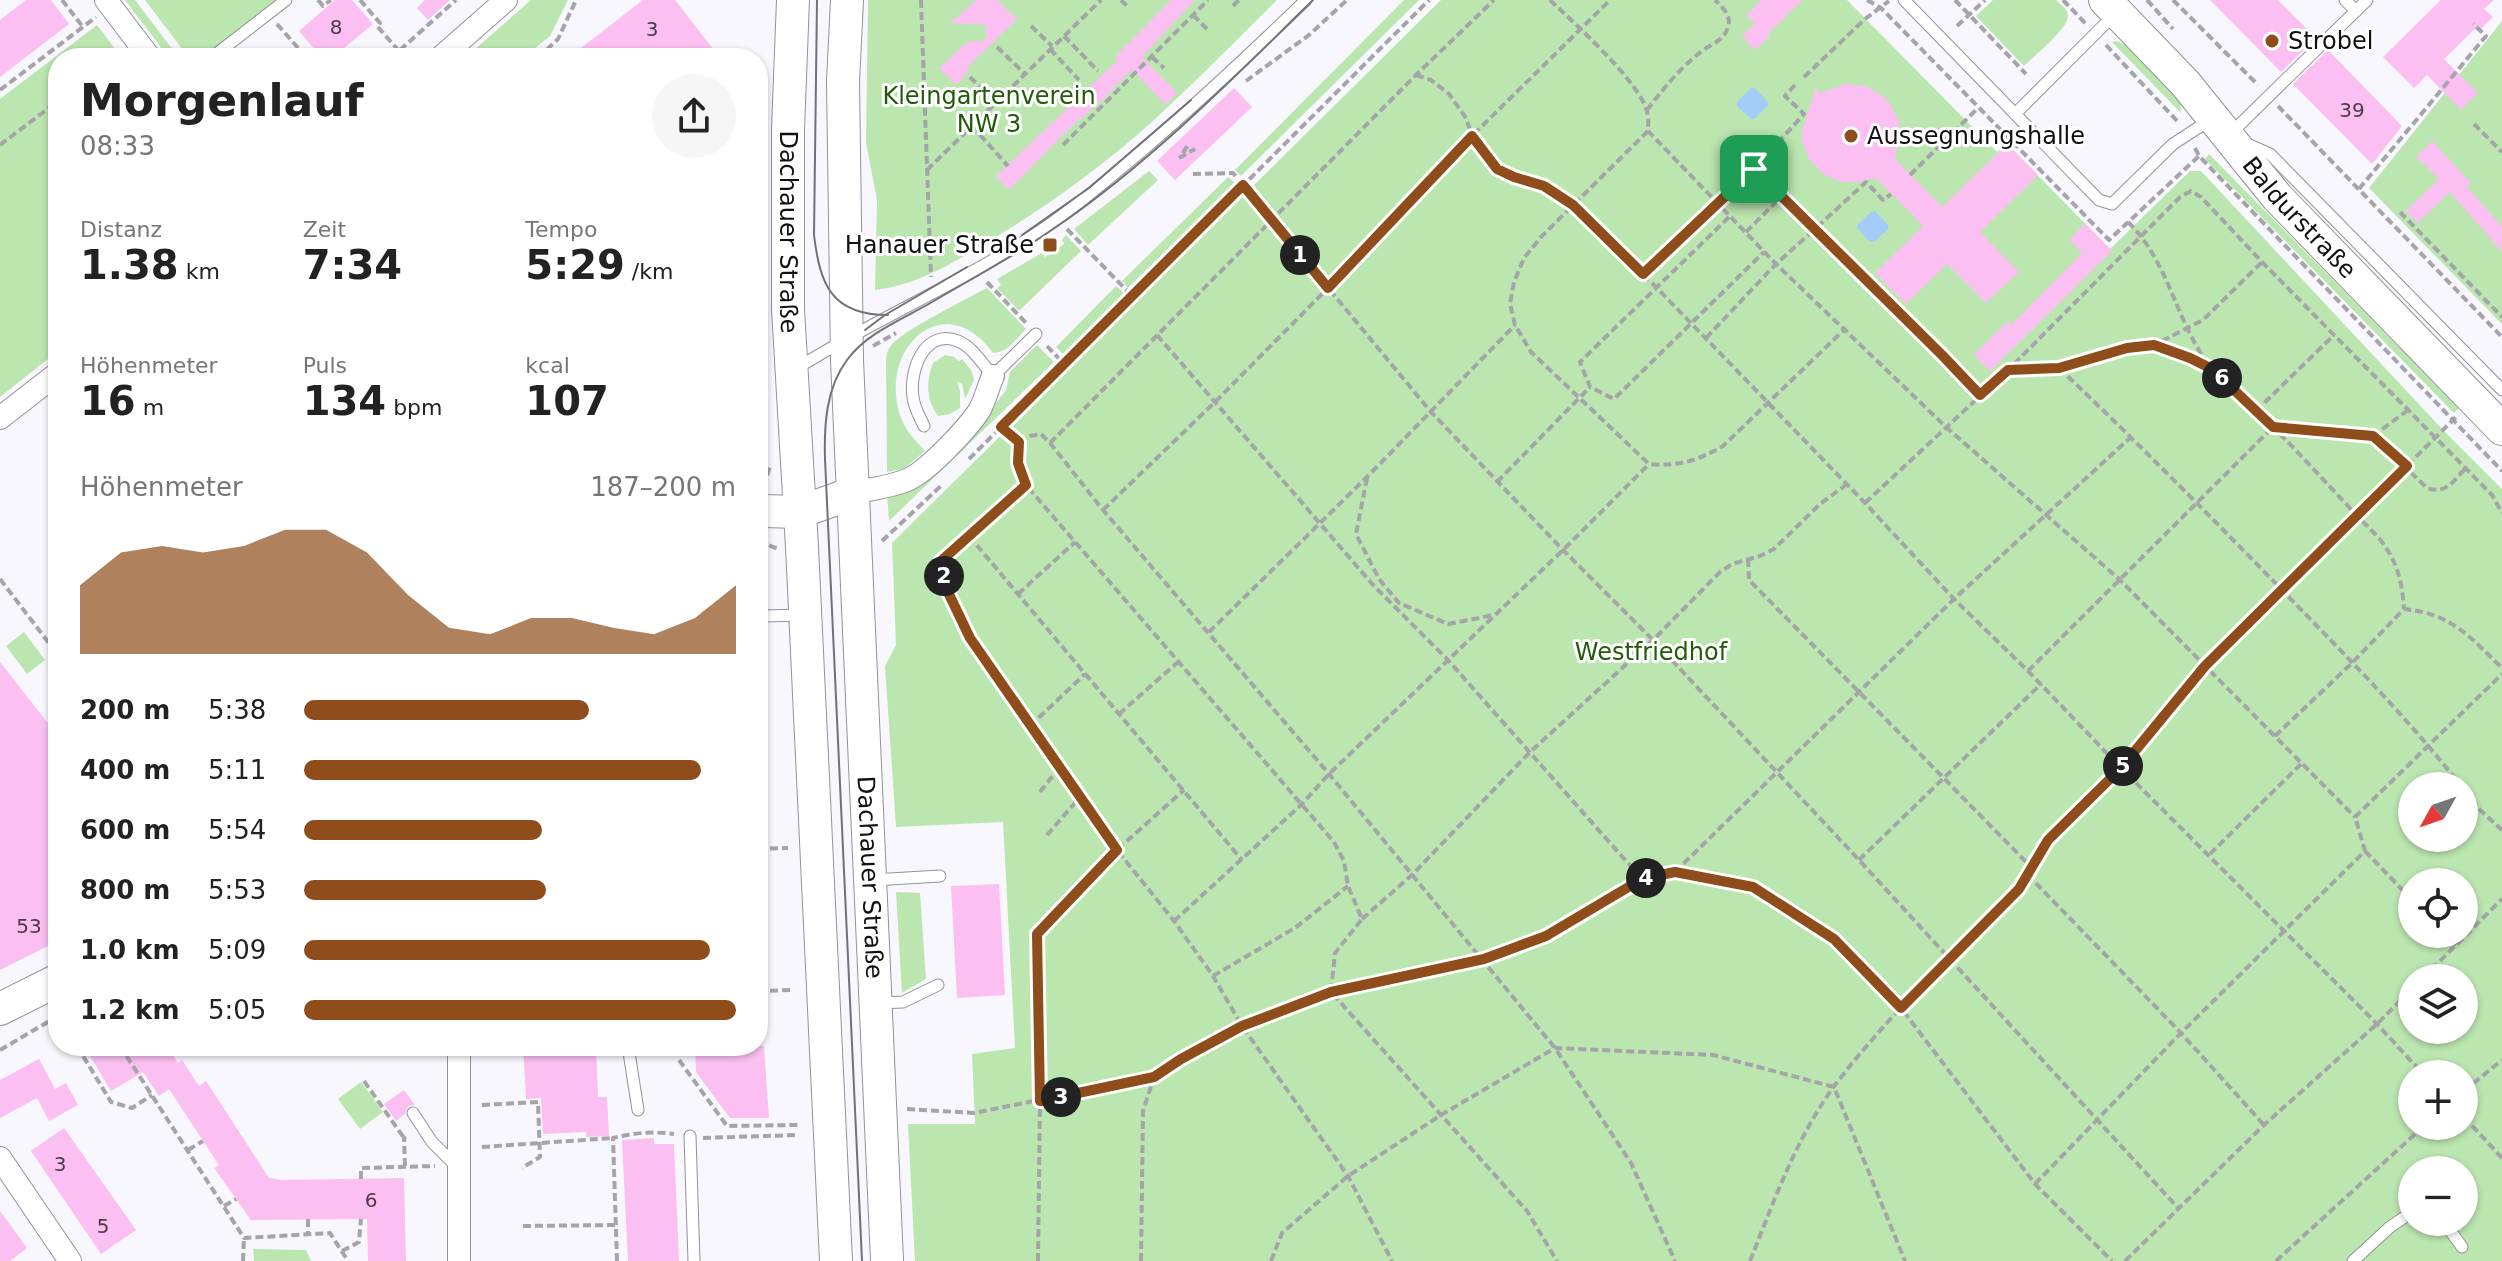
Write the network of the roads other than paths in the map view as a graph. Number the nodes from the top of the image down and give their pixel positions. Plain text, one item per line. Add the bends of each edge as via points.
1 (286, 0) edge
2 (506, 0) edge
3 (793, 0) edge
4 (847, 0) edge
5 (1306, 0) edge
6 (1904, 0) edge
7 (2345, 0) edge
8 (2367, 0) edge
9 (108, 3) edge
10 (2356, 11) junction
11 (2106, 15) edge
12 (142, 48) edge
13 (224, 48) edge
14 (451, 48) edge
15 (2015, 114) junction
16 (2210, 130) junction
17 (1036, 334) dead end
18 (847, 338) junction
19 (792, 372) junction
20 (993, 376) junction
21 (48, 381) edge
22 (2476, 403) edge
23 (0, 418) edge
24 (924, 426) dead end
25 (2502, 429) edge
26 (853, 493) junction
27 (768, 511) edge
28 (800, 512) junction
29 (804, 615) junction
30 (768, 616) edge
31 (940, 876) dead end
32 (869, 880) junction
33 (938, 985) dead end
34 (48, 986) edge
35 (875, 1003) junction
36 (0, 1009) edge
37 (458, 1056) edge
38 (630, 1056) edge
39 (638, 1110) dead end
40 (413, 1113) dead end
41 (690, 1136) road end
42 (0, 1158) edge
43 (447, 1167) junction
44 (2398, 1221) edge
45 (2454, 1236) edge
46 (2462, 1247) dead end
47 (70, 1261) edge
48 (459, 1261) edge
49 (694, 1261) edge
50 (836, 1261) edge
51 (887, 1261) edge
52 (2353, 1261) edge

1 - 13 lane
2 - 14 street
3 - 19 main road, Dachauer Straße via 788,129
4 - 18 main road, Dachauer Straße
5 - 18 lane via 1198,103 1084,199 1007,251
6 - 15 lane
7 - 10 lane
8 - 10 lane
9 - 12 street
10 - 16 lane via 2268,95
11 - 15 lane
11 - 16 main road, Baldurstraße via 2185,83
15 - 16 lane via 2099,200 2112,204 2173,144
16 - 22 main road, Baldurstraße via 2245,159
17 - 20 lane
18 - 19 lane
18 - 26 main road, Dachauer Straße
19 - 28 main road, Dachauer Straße
20 - 24 lane via 959,342 931,344 920,354 912,382
20 - 26 street via 979,410 921,472 896,484
21 - 23 street
22 - 25 main road, Baldurstraße
26 - 28 main road
26 - 32 main road, Dachauer Straße
27 - 28 main road
28 - 29 main road, Dachauer Straße
29 - 30 lane
29 - 50 main road, Dachauer Straße
31 - 32 lane
32 - 35 main road, Dachauer Straße
33 - 35 lane via 903,1002
34 - 36 main road
35 - 51 main road, Dachauer Straße
37 - 43 street
38 - 39 lane
40 - 43 lane
41 - 49 lane
42 - 47 street
43 - 48 street
44 - 52 lane
45 - 46 lane

